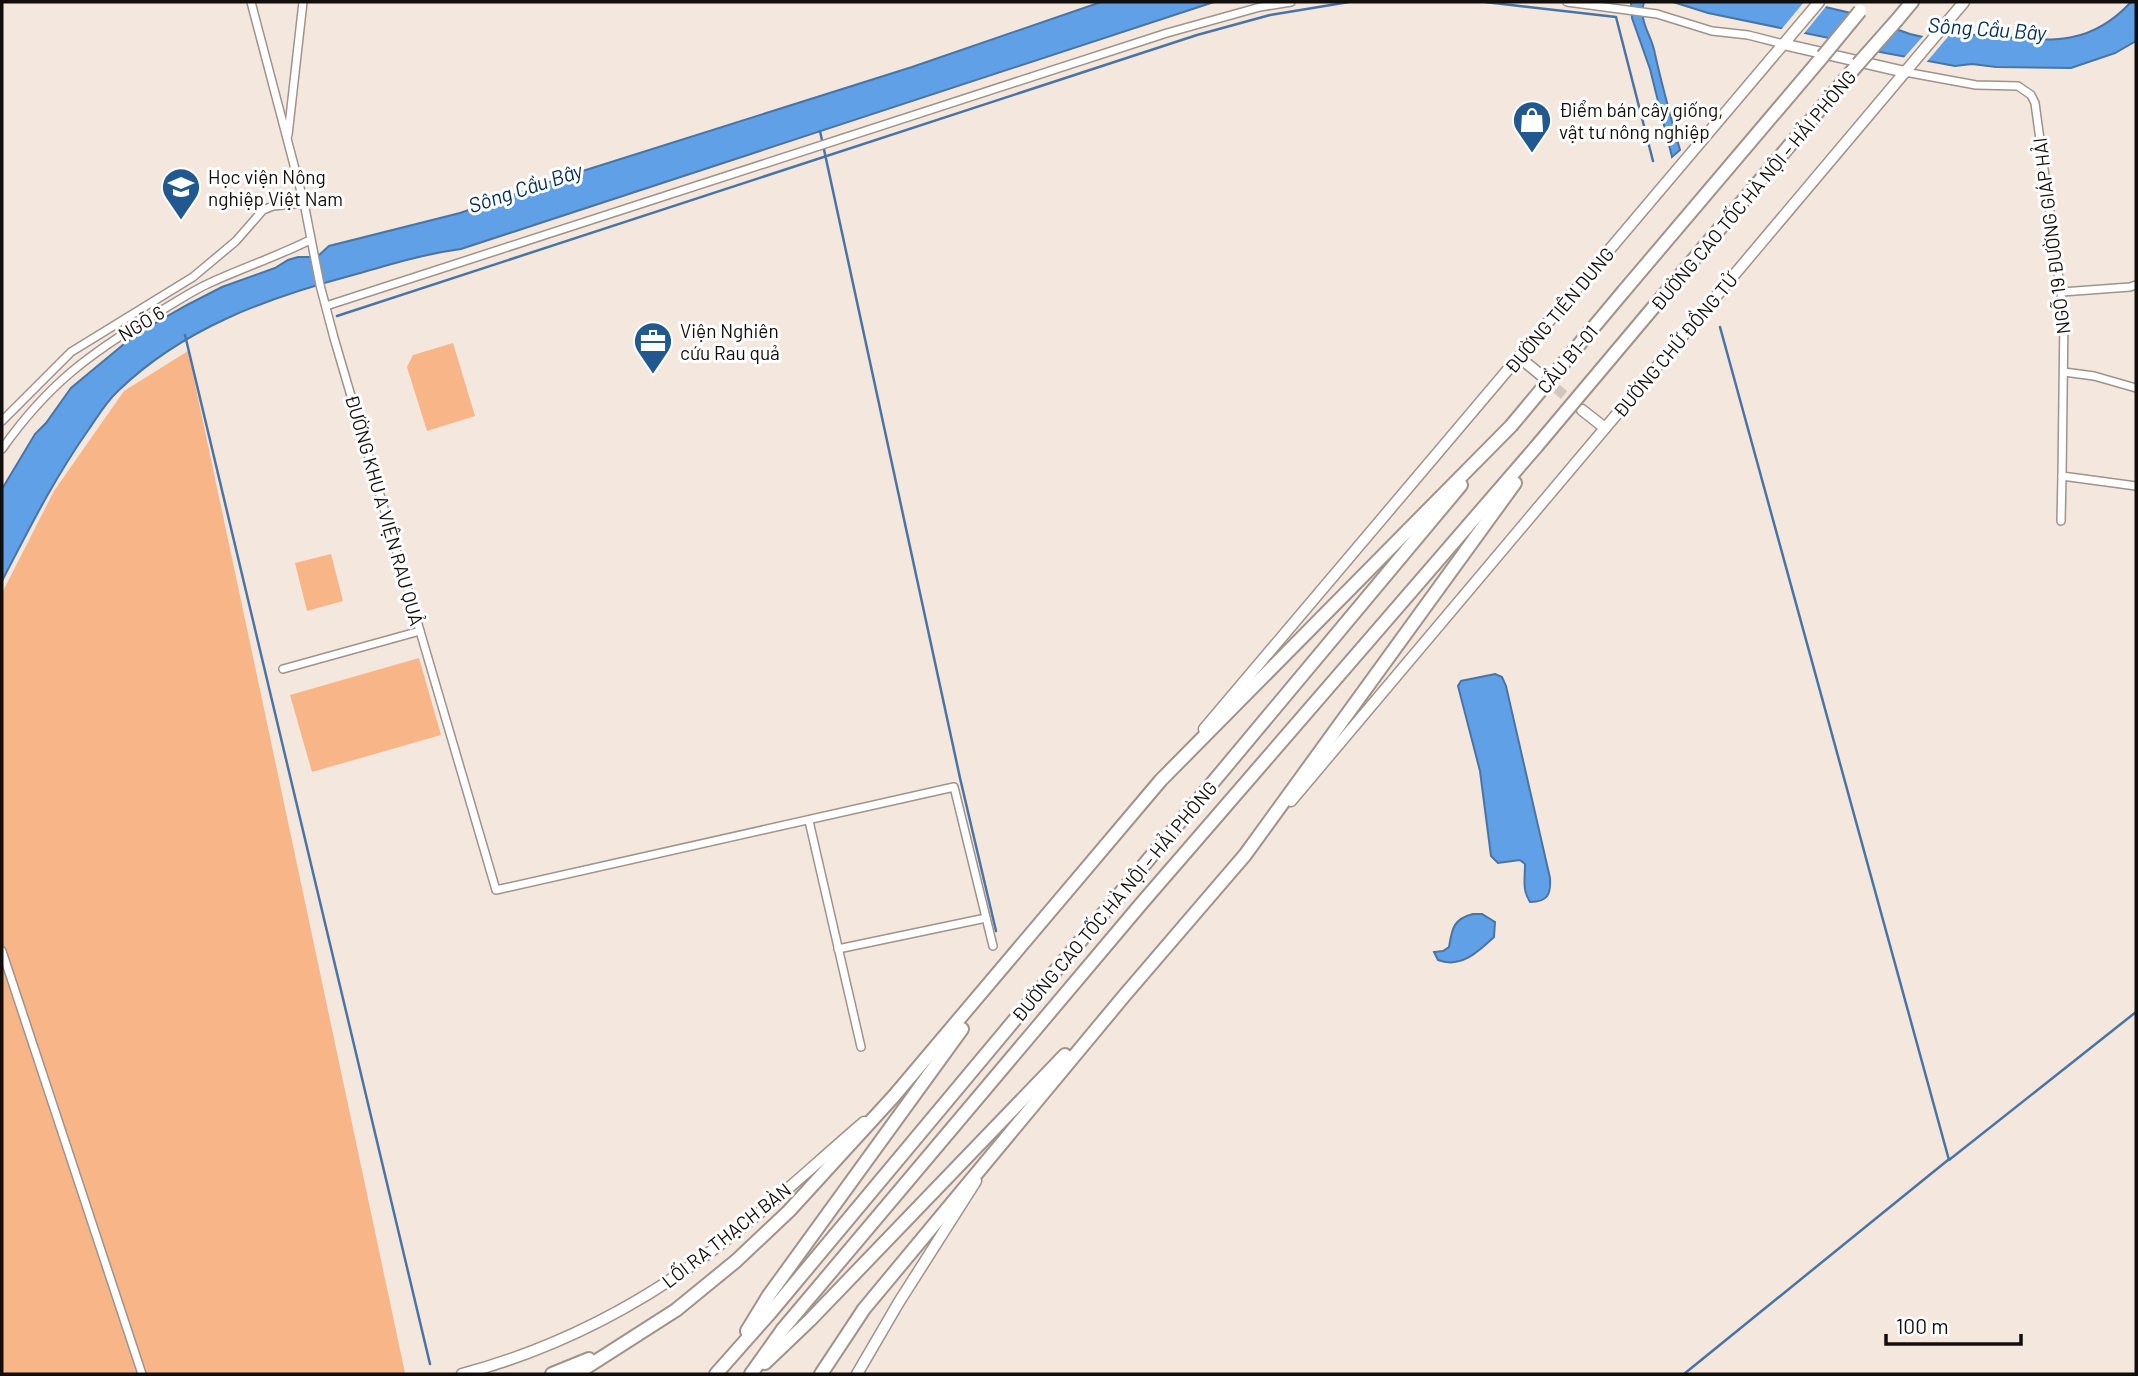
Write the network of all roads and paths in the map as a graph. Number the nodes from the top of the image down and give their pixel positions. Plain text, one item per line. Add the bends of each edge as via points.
1 (251, 2) edge
2 (303, 2) edge
3 (1291, 2) edge
4 (1567, 2) edge
5 (1819, 2) edge
6 (1912, 2) edge
7 (1964, 2) edge
8 (1863, 6) edge
9 (1784, 43) junction
10 (1908, 68) junction
11 (287, 139) junction
12 (304, 203) junction
13 (311, 242) junction
14 (2136, 285) edge
15 (1623, 292) joint
16 (2062, 292) junction
17 (326, 306) junction
18 (1647, 315) joint
19 (1519, 357) junction
20 (2064, 372) junction
21 (1542, 376) tunnel mouth
22 (2136, 388) edge
23 (1582, 410) tunnel mouth
24 (2, 421) edge
25 (1511, 426) junction
26 (1605, 429) junction
27 (1536, 447) junction
28 (2, 449) edge
29 (2063, 476) junction
30 (2136, 486) edge
31 (2062, 521) dead end
32 (420, 631) junction
33 (283, 669) dead end
34 (1161, 780) junction
35 (808, 821) junction
36 (1245, 855) junction
37 (986, 918) junction
38 (993, 946) dead end
39 (838, 949) junction
40 (2, 951) edge
41 (1011, 960) junction
42 (1124, 996) junction
43 (861, 1046) dead end
44 (894, 1096) junction
45 (993, 1153) junction
46 (622, 1345) junction
47 (731, 1357) junction
48 (824, 1371) edge
49 (142, 1374) edge
50 (462, 1374) edge
51 (552, 1374) edge
52 (576, 1374) edge
53 (716, 1374) edge
54 (751, 1374) edge
55 (857, 1374) edge

1 - 11 street, ĐƯỜNG KHU A VIỆN RAU QUẢ
2 - 11 street
3 - 17 street via 1179,29
4 - 9 street via 1657,14 1712,31
5 - 9 main road, ĐƯỜNG TIÊN DUNG
6 - 18 highway, ĐƯỜNG CAO TỐC HÀ NỘI – HẢI PHÒNG, bridge
7 - 10 main road, ĐƯỜNG CHỬ ĐỒNG TỬ
8 - 15 highway, ĐƯỜNG CAO TỐC HÀ NỘI – HẢI PHÒNG, bridge
9 - 10 main road
9 - 19 main road, ĐƯỜNG TIÊN DUNG
10 - 16 street, NGÕ 19 ĐƯỜNG GIÁP HẢI via 1976,85 2018,86 2031,95
10 - 26 main road, ĐƯỜNG CHỬ ĐỒNG TỬ
11 - 12 street, ĐƯỜNG KHU A VIỆN RAU QUẢ
12 - 13 street, ĐƯỜNG KHU A VIỆN RAU QUẢ
12 - 24 street via 263,210 236,241 193,277 71,352
13 - 17 street, ĐƯỜNG KHU A VIỆN RAU QUẢ
13 - 28 street, NGÕ 6 via 209,283 119,336 58,382
14 - 16 street
15 - 25 highway, CẦU B1-01, bridge
16 - 20 street, NGÕ 19 ĐƯỜNG GIÁP HẢI
17 - 32 street, ĐƯỜNG KHU A VIỆN RAU QUẢ
18 - 27 highway, CẦU B1-01, bridge
19 - 21 main road
19 - 34 main road, ĐƯỜNG TIÊN DUNG
20 - 22 street
20 - 29 street, NGÕ 19 ĐƯỜNG GIÁP HẢI
23 - 26 main road
25 - 34 highway
25 - 47 highway, ĐƯỜNG CAO TỐC HÀ NỘI – HẢI PHÒNG
26 - 36 main road, ĐƯỜNG CHỬ ĐỒNG TỬ
27 - 36 highway
27 - 54 highway, ĐƯỜNG CAO TỐC HÀ NỘI – HẢI PHÒNG via 1141,904 783,1329
29 - 30 street
29 - 31 street, NGÕ 19 ĐƯỜNG GIÁP HẢI
32 - 33 street
32 - 35 street, ĐƯỜNG KHU A VIỆN RAU QUẢ via 496,890
34 - 41 highway
35 - 37 street via 954,787
35 - 39 street
36 - 42 highway
37 - 38 street
37 - 39 street
39 - 43 street
40 - 49 street
41 - 44 highway
41 - 47 highway via 769,1295
42 - 45 highway
42 - 54 highway via 810,1320
44 - 46 highway via 753,1246 676,1310
44 - 50 main road, LỐI RA THẠCH BÀN via 744,1226 658,1289 564,1339
45 - 48 highway via 864,1309
45 - 55 main road
46 - 51 highway
46 - 52 highway
47 - 53 highway, ĐƯỜNG CAO TỐC HÀ NỘI – HẢI PHÒNG

